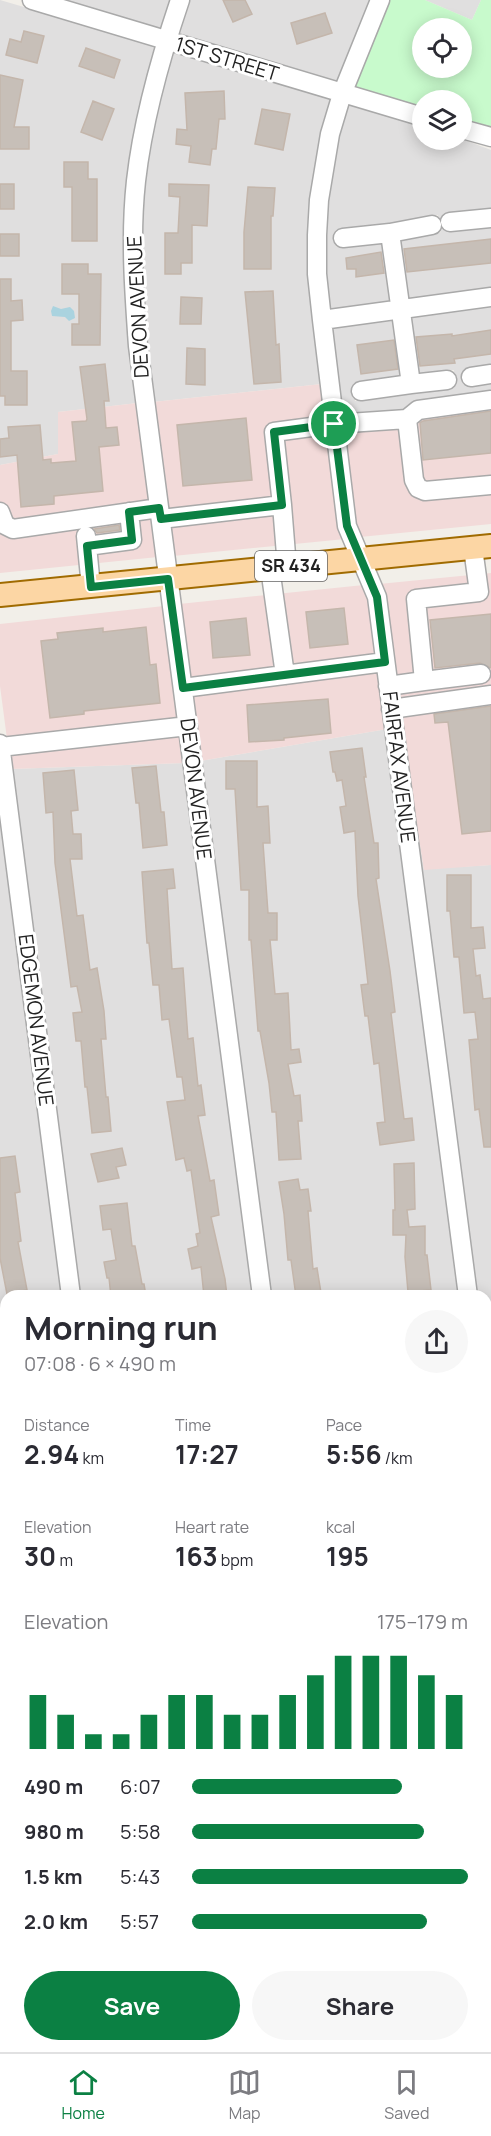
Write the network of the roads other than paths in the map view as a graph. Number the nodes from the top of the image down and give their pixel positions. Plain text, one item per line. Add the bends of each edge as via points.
1 (32, 0) edge
2 (180, 0) edge
3 (380, 0) edge
4 (166, 40) junction
5 (342, 94) junction
6 (412, 114) edge
7 (472, 132) edge
8 (491, 137) edge
9 (491, 218) edge
10 (390, 233) junction
11 (343, 238) dead end
12 (491, 297) edge
13 (401, 309) junction
14 (322, 320) junction
15 (491, 374) edge
16 (471, 377) dead end
17 (447, 380) dead end
18 (411, 384) junction
19 (361, 391) dead end
20 (491, 400) edge
21 (407, 419) junction
22 (334, 424) junction
23 (491, 484) edge
24 (282, 505) junction
25 (0, 512) edge
26 (129, 512) junction
27 (160, 514) junction
28 (84, 519) junction
29 (87, 546) junction
30 (482, 547) edge
31 (361, 559) junction
32 (278, 568) junction
33 (168, 579) junction
34 (91, 587) junction
35 (0, 595) edge
36 (385, 662) junction
37 (481, 674) dead end
38 (285, 675) junction
39 (424, 681) junction
40 (388, 686) junction
41 (183, 688) junction
42 (491, 695) edge
43 (391, 709) junction
44 (188, 726) junction
45 (0, 746) edge
46 (70, 1290) edge
47 (261, 1290) edge
48 (467, 1290) edge

1 - 4 street, 1ST STREET
2 - 4 street, DEVON AVENUE
3 - 5 street, FAIRFAX AVENUE
4 - 5 street, 1ST STREET
4 - 27 street, DEVON AVENUE via 144,128 133,233 138,346
5 - 6 street, 1ST STREET
5 - 14 street, FAIRFAX AVENUE via 330,134 319,200 317,274
7 - 8 street
9 - 10 street
10 - 11 street
10 - 13 street
12 - 13 street
13 - 14 street
13 - 18 street
14 - 22 street, FAIRFAX AVENUE
15 - 16 street
17 - 18 street
18 - 19 street
20 - 21 street via 417,410
21 - 22 street
21 - 23 street via 417,488 425,491
22 - 24 street via 274,432
22 - 31 street, FAIRFAX AVENUE via 347,526
24 - 27 street
24 - 32 street
25 - 28 street via 5,525 13,529
26 - 27 street
26 - 28 street
26 - 29 street via 132,540
27 - 33 street, DEVON AVENUE
28 - 29 street
29 - 34 street
30 - 31 main road, SR 434
30 - 39 street via 479,592 416,599
31 - 32 main road, SR 434
31 - 36 street, FAIRFAX AVENUE via 377,597
32 - 33 main road, SR 434
32 - 38 street
33 - 34 main road, SR 434
33 - 41 street, DEVON AVENUE
34 - 35 main road, SR 434
36 - 38 street
36 - 40 street, FAIRFAX AVENUE
37 - 39 street
38 - 41 street
39 - 40 street
40 - 43 street, FAIRFAX AVENUE
41 - 44 street, DEVON AVENUE
42 - 43 street
43 - 48 street, FAIRFAX AVENUE
44 - 45 street
44 - 47 street, DEVON AVENUE
45 - 46 street, EDGEMON AVENUE

